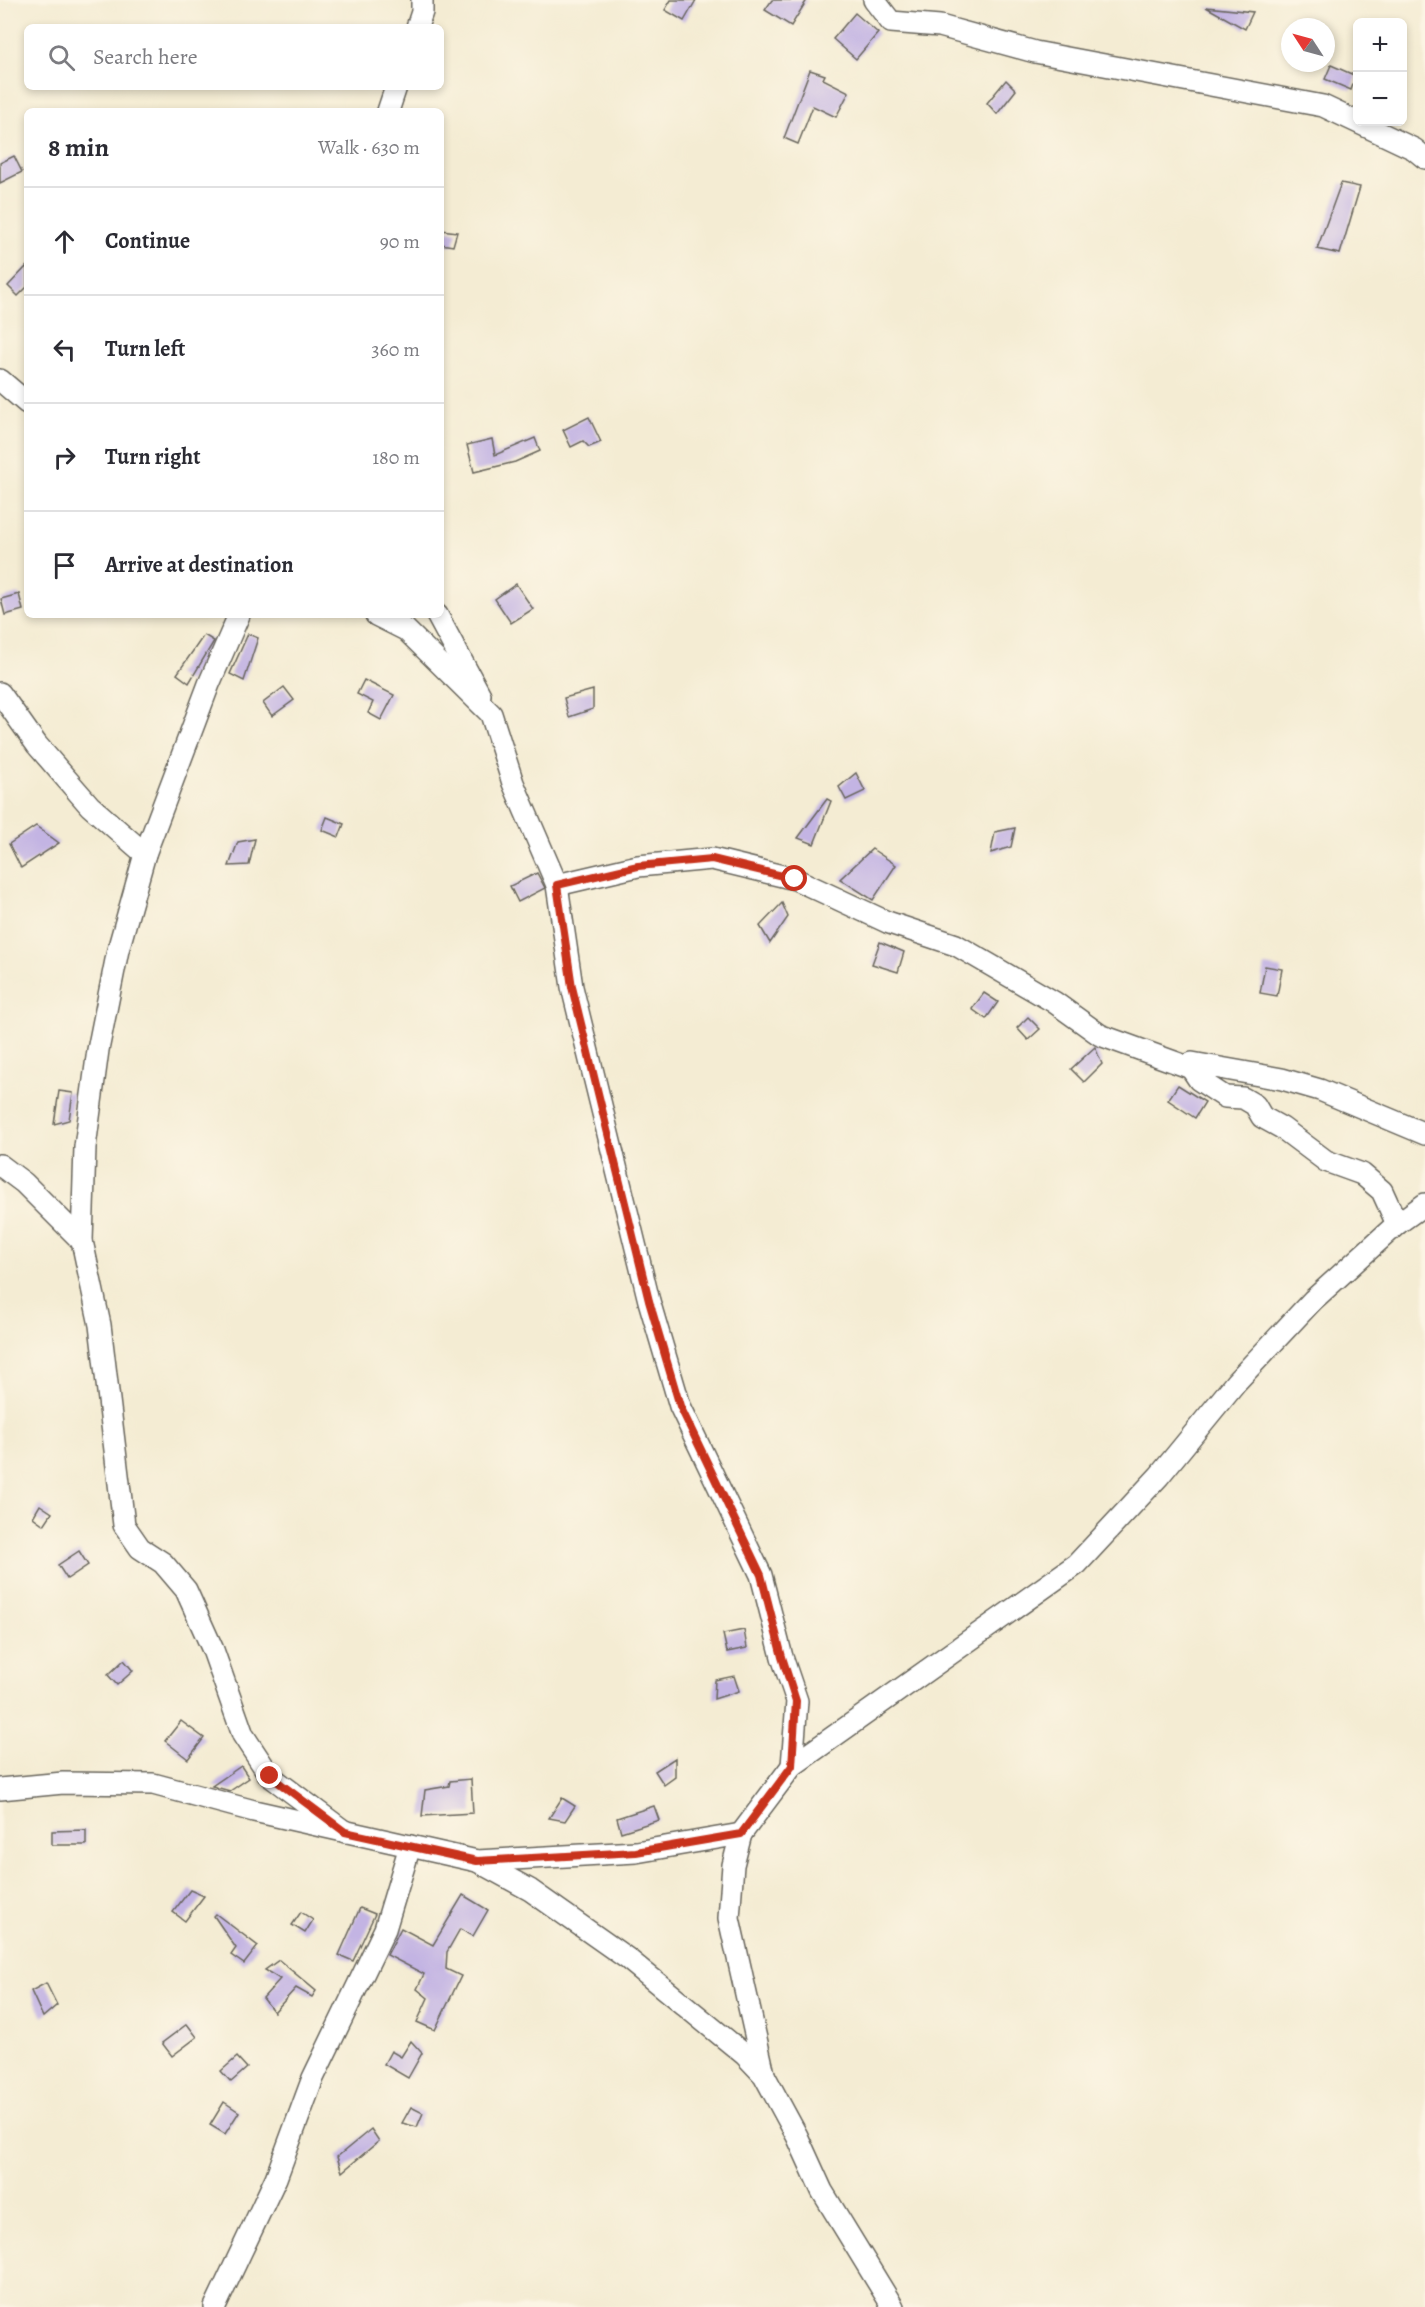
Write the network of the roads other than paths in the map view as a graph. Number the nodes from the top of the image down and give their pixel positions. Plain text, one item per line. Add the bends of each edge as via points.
1 (422, 0) edge
2 (874, 0) edge
3 (418, 24) edge
4 (395, 90) edge
5 (389, 108) edge
6 (1425, 158) edge
7 (0, 380) edge
8 (24, 401) edge
9 (238, 618) edge
10 (382, 618) edge
11 (439, 618) edge
12 (0, 693) edge
13 (490, 714) junction
14 (145, 854) junction
15 (557, 885) junction
16 (1191, 1068) junction
17 (1425, 1134) edge
18 (0, 1165) edge
19 (1425, 1204) edge
20 (1397, 1224) junction
21 (82, 1241) junction
22 (792, 1766) junction
23 (0, 1789) edge
24 (345, 1832) junction
25 (741, 1834) junction
26 (410, 1846) junction
27 (477, 1861) junction
28 (765, 2075) junction
29 (215, 2307) edge
30 (893, 2307) edge

1 - 3 street
2 - 6 street via 891,22 940,26 1035,52 1323,106 1414,149
4 - 5 street
7 - 8 street
9 - 14 street via 208,684
10 - 13 street via 406,630
11 - 13 street
12 - 14 street via 37,745 90,806
13 - 15 street via 513,783
14 - 21 street via 118,950 98,1050 85,1147
15 - 16 street via 638,866 712,859 795,879 887,922 956,945 1054,1002 1100,1035
15 - 22 street via 572,987 649,1301 680,1406 761,1575 796,1701
16 - 17 street via 1192,1063 1282,1079 1320,1090
16 - 20 street via 1198,1080 1225,1097 1243,1098 1255,1105 1262,1117 1326,1161 1362,1173 1382,1191
18 - 21 street via 24,1183
19 - 20 street
20 - 22 street via 1313,1300 1251,1365 1159,1476 1077,1564
21 - 24 street via 100,1325 124,1524 140,1548 163,1563 186,1590 213,1650 243,1735 270,1776
22 - 25 street
23 - 24 street via 63,1783 153,1784
24 - 26 street
25 - 27 street via 636,1852
25 - 28 street via 733,1865 729,1918
26 - 27 street
26 - 29 street via 385,1929 313,2078 276,2178
27 - 28 street via 530,1890 628,1959
28 - 30 street via 822,2191

